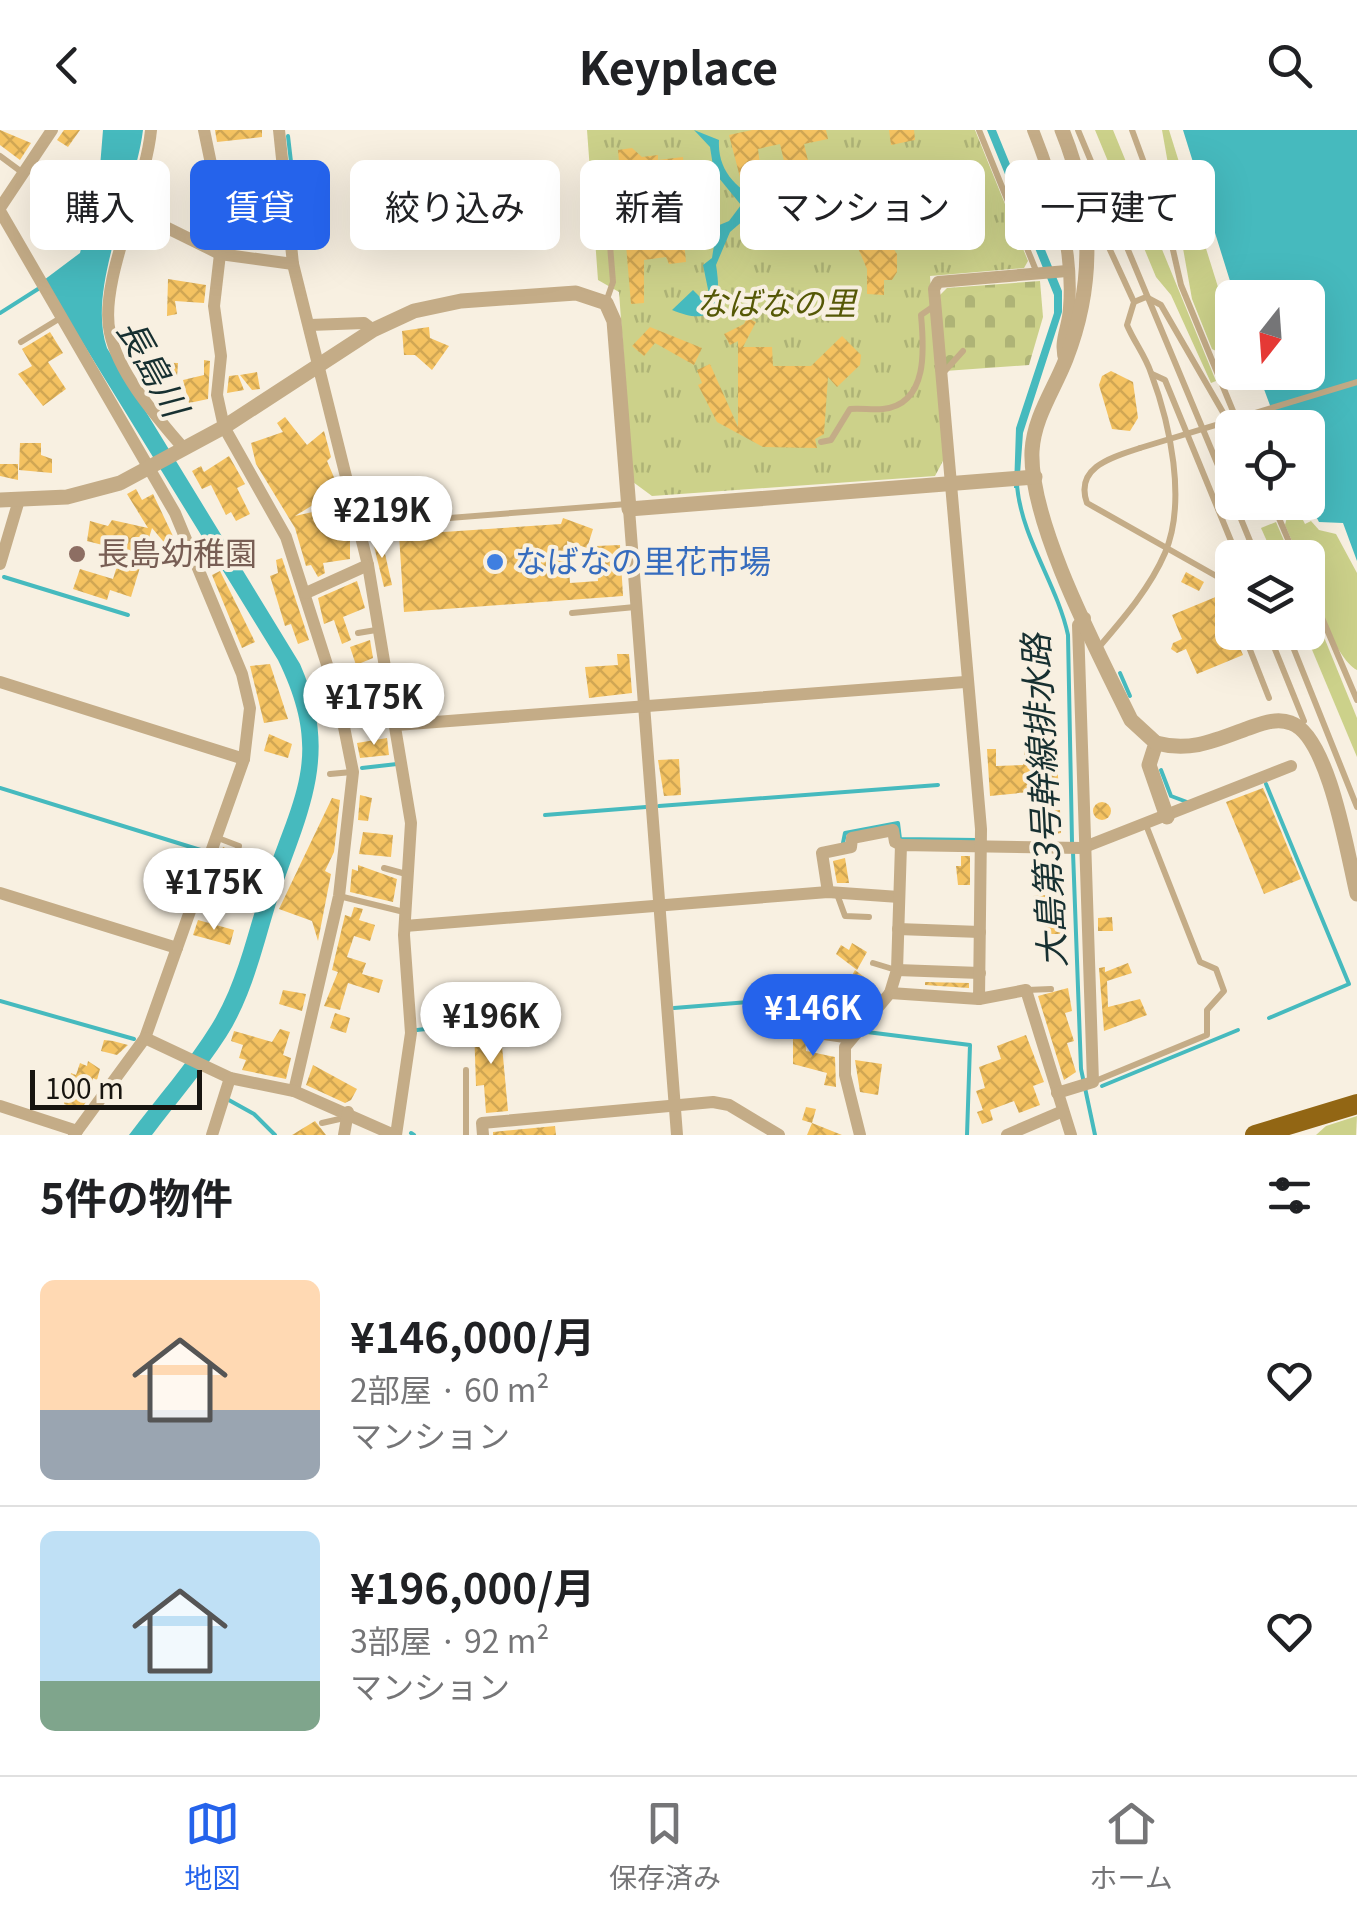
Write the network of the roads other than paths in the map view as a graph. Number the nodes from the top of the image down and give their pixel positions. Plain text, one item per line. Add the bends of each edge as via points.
1 (52, 130) edge
2 (150, 130) edge
3 (204, 130) edge
4 (279, 130) edge
5 (979, 130) edge
6 (1034, 130) edge
7 (1062, 130) edge
8 (1078, 130) edge
9 (1132, 130) edge
10 (0, 156) edge
11 (144, 160) edge
12 (1072, 160) edge
13 (24, 174) junction
14 (0, 210) edge
15 (170, 229) edge
16 (122, 250) edge
17 (610, 250) edge
18 (1089, 250) edge
19 (1111, 250) edge
20 (220, 254) junction
21 (293, 264) junction
22 (1051, 272) junction
23 (1146, 297) junction
24 (1134, 302) junction
25 (606, 303) junction
26 (935, 305) junction
27 (62, 317) junction
28 (310, 325) junction
29 (373, 330) junction
30 (21, 342) dead end
31 (963, 350) dead end
32 (1065, 362) junction
33 (322, 367) junction
34 (1152, 374) junction
35 (941, 376) junction
36 (1357, 382) edge
37 (1222, 410) edge
38 (1233, 410) edge
39 (224, 427) junction
40 (822, 442) dead end
41 (182, 450) junction
42 (1215, 459) edge
43 (149, 469) junction
44 (1030, 478) junction
45 (950, 484) junction
46 (0, 500) edge
47 (19, 500) junction
48 (629, 506) junction
49 (360, 524) junction
50 (1231, 540) edge
51 (1166, 550) junction
52 (0, 564) edge
53 (368, 566) junction
54 (1215, 575) edge
55 (306, 593) junction
56 (636, 607) junction
57 (572, 612) dead end
58 (1085, 618) junction
59 (1325, 624) edge
60 (382, 629) junction
61 (358, 633) dead end
62 (1098, 649) junction
63 (1250, 650) edge
64 (1275, 650) edge
65 (1294, 650) edge
66 (386, 662) junction
67 (371, 668) dead end
68 (0, 682) edge
69 (965, 682) junction
70 (1268, 698) dead end
71 (1357, 700) edge
72 (644, 706) junction
73 (395, 719) junction
74 (1304, 721) dead end
75 (360, 722) dead end
76 (1156, 743) junction
77 (244, 759) junction
78 (1291, 766) dead end
79 (354, 772) junction
80 (330, 774) dead end
81 (1357, 807) edge
82 (1167, 817) junction
83 (1146, 825) junction
84 (217, 837) junction
85 (901, 845) junction
86 (980, 848) junction
87 (1076, 848) junction
88 (384, 868) dead end
89 (408, 874) junction
90 (230, 876) dead end
91 (832, 892) junction
92 (0, 893) edge
93 (1357, 894) edge
94 (339, 896) junction
95 (899, 897) junction
96 (659, 906) junction
97 (869, 917) dead end
98 (405, 919) junction
99 (898, 929) junction
100 (980, 932) junction
101 (176, 948) junction
102 (873, 962) dead end
103 (897, 970) junction
104 (980, 973) junction
105 (1051, 989) dead end
106 (1026, 990) junction
107 (890, 993) junction
108 (980, 999) junction
109 (817, 1036) dead end
110 (145, 1038) junction
111 (851, 1041) junction
112 (466, 1070) dead end
113 (230, 1078) junction
114 (1086, 1080) junction
115 (294, 1091) junction
116 (1057, 1093) junction
117 (1357, 1104) edge
118 (675, 1105) junction
119 (0, 1106) edge
120 (1063, 1110) junction
121 (346, 1115) junction
122 (322, 1122) dead end
123 (1299, 1129) edge
124 (76, 1133) edge
125 (212, 1135) edge
126 (344, 1135) edge
127 (394, 1135) edge
128 (466, 1135) edge
129 (483, 1135) edge
130 (677, 1135) edge
131 (779, 1135) edge
132 (860, 1135) edge
133 (1007, 1135) edge
134 (1071, 1135) edge
135 (1255, 1135) edge

1 - 13 street
2 - 11 street
3 - 20 street
4 - 21 street
5 - 22 lane
6 - 22 street via 1054,182
7 - 12 street
8 - 23 lane
9 - 38 lane via 1181,285
10 - 13 lane
13 - 14 street
14 - 27 street
15 - 20 street
16 - 41 street via 109,332
17 - 25 lane
18 - 32 street via 1084,298
19 - 24 lane
20 - 21 street
20 - 39 street via 214,306
21 - 28 street
22 - 26 street via 938,282
22 - 32 street via 1069,309 1060,347
23 - 24 lane
23 - 37 lane via 1161,306
23 - 42 lane
24 - 34 lane via 1128,325
25 - 29 street via 576,293 461,301 414,311
25 - 48 street via 614,321
26 - 35 street
26 - 40 lane via 921,315 926,358 913,388 886,409 850,409 831,440
27 - 30 lane
27 - 43 street
28 - 29 street via 364,323
28 - 33 street
29 - 33 street
31 - 35 lane
32 - 44 street via 1039,416
33 - 39 street
33 - 49 street
34 - 50 lane via 1165,380
34 - 51 lane via 1172,454
35 - 45 street
36 - 51 lane, bridge via 1140,448 1090,471 1087,504
39 - 41 street
39 - 55 street via 286,537
41 - 43 street
43 - 47 street via 87,493
43 - 77 street via 176,513 248,693
44 - 45 street
44 - 58 street
45 - 48 street
45 - 69 street
46 - 47 street
47 - 52 street
48 - 49 lane
48 - 56 street
49 - 53 street
51 - 54 lane
51 - 62 lane
53 - 55 street
53 - 60 street
55 - 79 street
56 - 57 lane
56 - 72 street
58 - 62 street
58 - 87 street via 1078,625
59 - 71 lane
60 - 61 lane
60 - 66 street
62 - 76 street via 1131,720
63 - 70 lane
64 - 74 lane
65 - 81 lane
66 - 67 lane
66 - 73 street
68 - 77 street
69 - 72 street
69 - 86 street
72 - 73 street
72 - 96 street
73 - 75 lane
73 - 89 street via 411,824
76 - 82 street via 1149,765
76 - 93 street via 1188,748 1280,720 1301,727 1331,788
77 - 84 street
78 - 82 street
79 - 80 lane
79 - 94 street
82 - 83 street
83 - 87 street
83 - 114 lane via 1200,962 1216,969 1224,991 1206,1010 1207,1035
84 - 90 lane via 238,846
84 - 101 street
85 - 86 street
85 - 91 street via 893,830 852,838 851,848 822,854
85 - 95 street
86 - 87 street
86 - 100 street
87 - 114 street
88 - 89 lane
89 - 98 street
91 - 95 street
91 - 96 street
91 - 97 lane via 845,916
92 - 101 street
94 - 98 lane
94 - 115 street
95 - 99 street
96 - 98 street
96 - 118 street
98 - 127 street via 412,1033
99 - 100 street
99 - 103 street
100 - 104 street
101 - 110 street
102 - 103 lane
103 - 104 street
103 - 107 street
104 - 108 street
105 - 106 lane
106 - 108 street
106 - 116 street
107 - 108 street
107 - 111 street
109 - 111 lane
110 - 113 street
110 - 124 street
111 - 132 street via 845,1076
112 - 128 lane
113 - 115 street
113 - 125 street
114 - 116 street
115 - 121 street
116 - 120 street
117 - 123 highway
118 - 129 street via 482,1123
118 - 130 street
118 - 131 street via 720,1102
119 - 124 street
120 - 133 street
120 - 134 street
121 - 122 lane
121 - 126 street
121 - 127 street
123 - 135 highway

